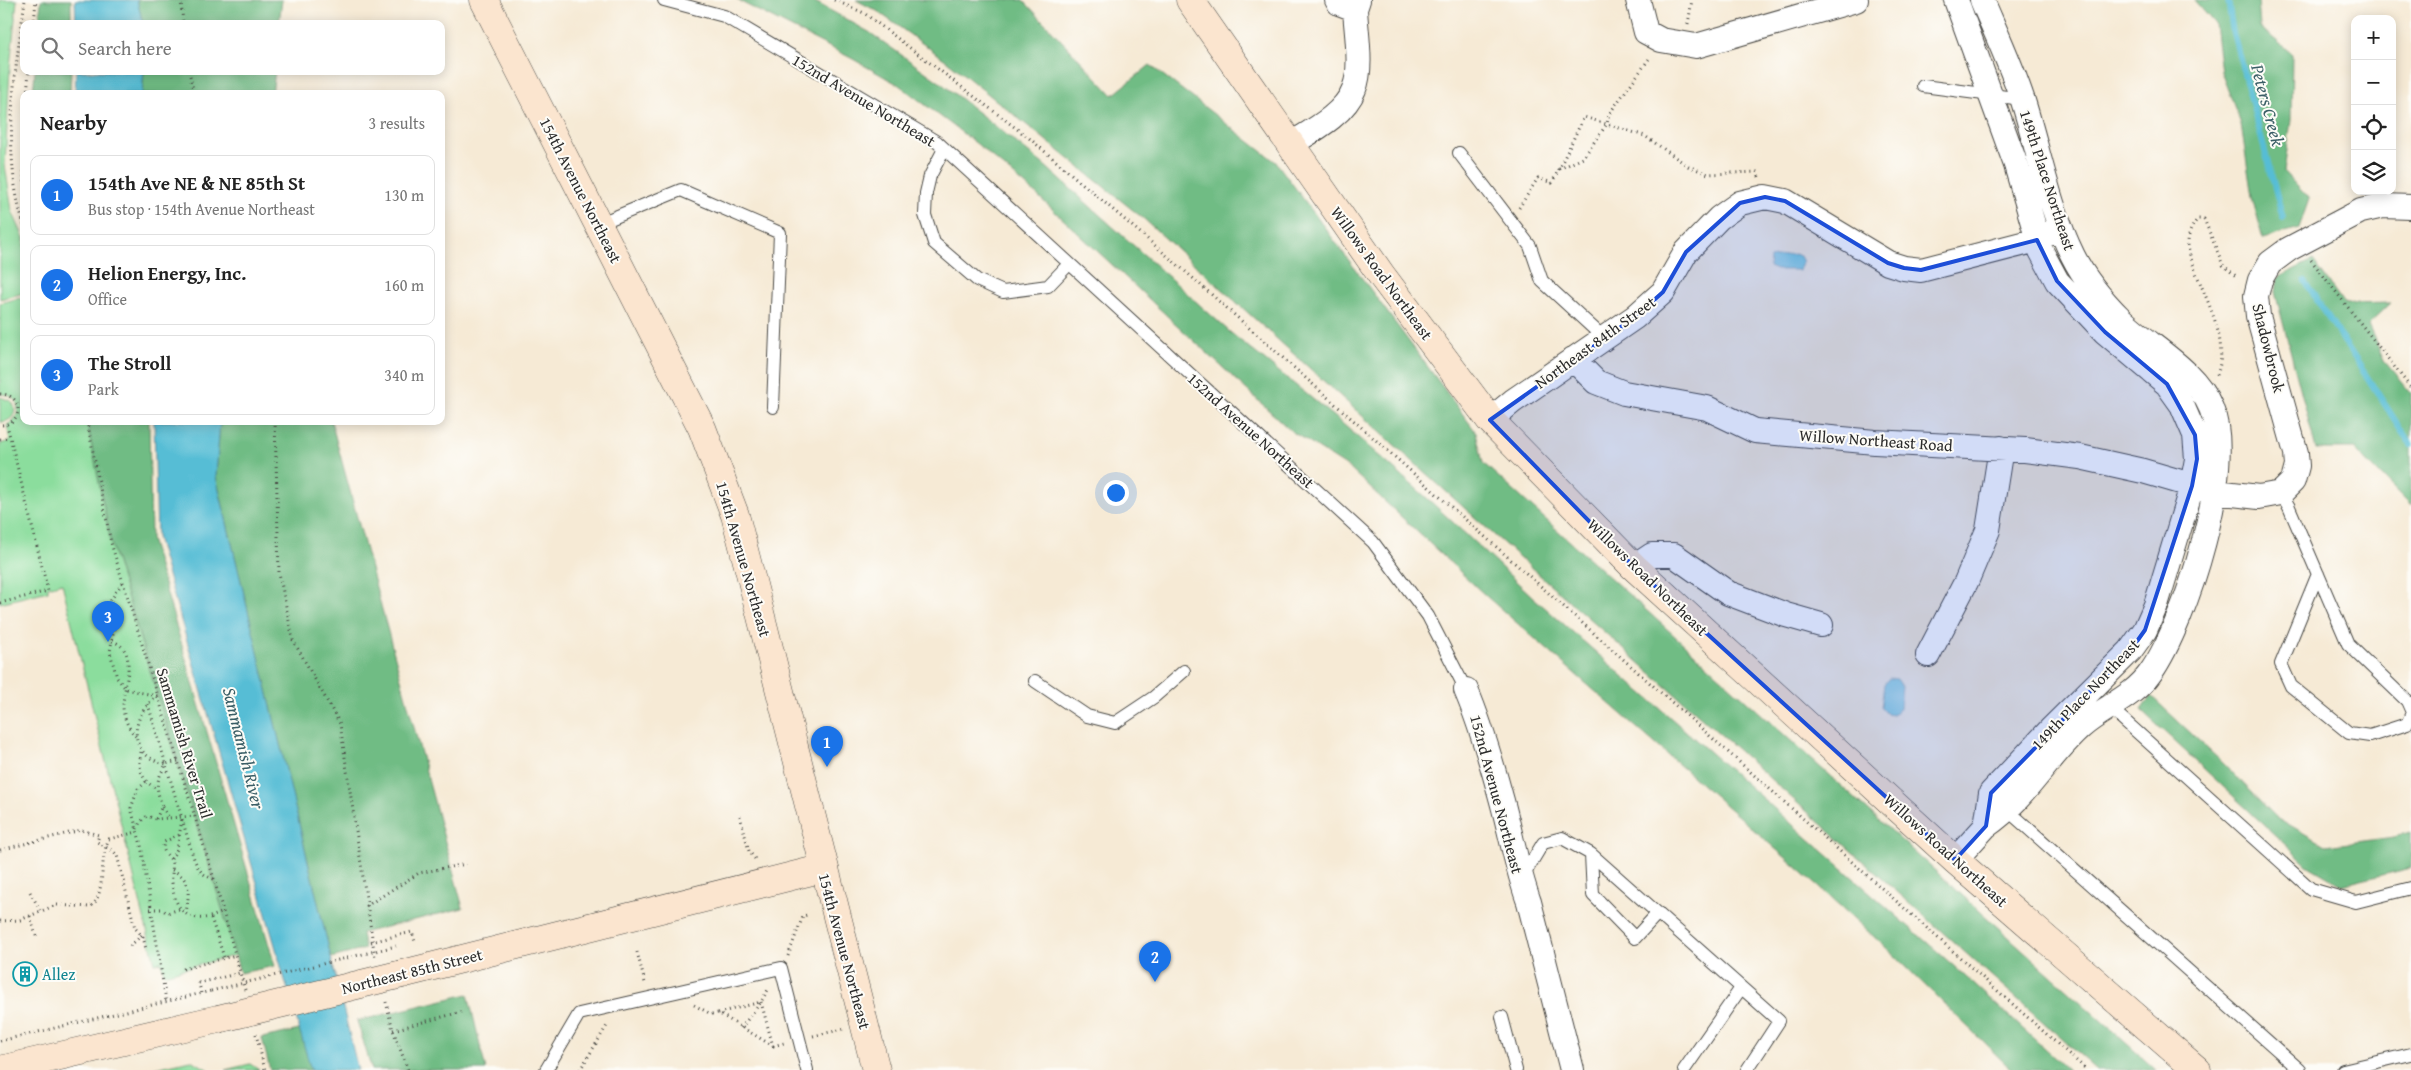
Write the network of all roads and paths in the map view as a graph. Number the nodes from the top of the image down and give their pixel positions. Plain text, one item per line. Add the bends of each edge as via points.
1 (25, 0) edge
2 (36, 0) edge
3 (181, 0) edge
4 (484, 0) edge
5 (664, 0) edge
6 (834, 0) edge
7 (1190, 0) edge
8 (1638, 0) edge
9 (1856, 0) edge
10 (1956, 0) edge
11 (1982, 0) edge
12 (1350, 3) edge
13 (23, 20) edge
14 (34, 20) edge
15 (183, 20) edge
16 (20, 51) edge
17 (1650, 57) dead end
18 (29, 75) edge
19 (190, 75) edge
20 (1923, 86) dead end
21 (27, 90) edge
22 (193, 90) edge
23 (1991, 95) junction
24 (2022, 98) junction
25 (1607, 124) junction
26 (1291, 144) junction
27 (944, 149) junction
28 (1459, 153) dead end
29 (1559, 169) junction
30 (1765, 197) junction
31 (1527, 199) dead end
32 (2411, 207) edge
33 (20, 212) edge
34 (598, 224) junction
35 (2060, 227) junction
36 (2037, 240) junction
37 (2310, 258) dead end
38 (1069, 264) junction
39 (2241, 280) dead end
40 (1604, 338) junction
41 (1573, 359) junction
42 (2198, 385) junction
43 (2411, 388) edge
44 (0, 394) edge
45 (773, 407) dead end
46 (1490, 420) junction
47 (0, 425) edge
48 (7, 425) junction
49 (88, 425) edge
50 (275, 425) edge
51 (10, 438) junction
52 (0, 439) edge
53 (2001, 448) junction
54 (2192, 486) junction
55 (2215, 492) junction
56 (2281, 493) junction
57 (1634, 567) junction
58 (2318, 574) junction
59 (123, 583) junction
60 (0, 603) edge
61 (1821, 625) dead end
62 (112, 641) junction
63 (1928, 655) dead end
64 (1184, 671) dead end
65 (1035, 681) dead end
66 (126, 689) junction
67 (1466, 690) joint
68 (2092, 690) junction
69 (157, 696) junction
70 (147, 704) junction
71 (2111, 708) junction
72 (2411, 710) edge
73 (2411, 715) edge
74 (137, 738) junction
75 (141, 752) junction
76 (178, 761) junction
77 (166, 764) junction
78 (146, 782) junction
79 (155, 788) junction
80 (1991, 793) junction
81 (162, 806) junction
82 (2008, 811) junction
83 (195, 816) junction
84 (740, 816) dead end
85 (182, 818) junction
86 (156, 819) junction
87 (170, 819) junction
88 (1986, 826) junction
89 (137, 830) junction
90 (179, 835) junction
91 (105, 847) junction
92 (0, 850) edge
93 (1591, 854) junction
94 (755, 858) dead end
95 (171, 859) junction
96 (1955, 860) junction
97 (466, 864) dead end
98 (824, 868) junction
99 (172, 870) junction
100 (214, 879) junction
101 (1521, 880) junction
102 (2411, 888) edge
103 (30, 892) dead end
104 (366, 906) junction
105 (150, 908) junction
106 (180, 909) junction
107 (40, 910) junction
108 (223, 912) junction
109 (186, 913) junction
110 (1658, 913) junction
111 (803, 914) dead end
112 (30, 916) junction
113 (211, 918) junction
114 (0, 921) edge
115 (142, 935) junction
116 (37, 939) dead end
117 (371, 942) junction
118 (415, 942) dead end
119 (130, 946) dead end
120 (396, 946) dead end
121 (146, 949) dead end
122 (637, 952) dead end
123 (236, 955) junction
124 (224, 957) junction
125 (375, 959) dead end
126 (786, 961) dead end
127 (183, 968) dead end
128 (240, 973) junction
129 (771, 985) dead end
130 (1741, 988) junction
131 (646, 989) dead end
132 (201, 993) junction
133 (384, 995) dead end
134 (247, 999) dead end
135 (166, 1002) junction
136 (761, 1002) junction
137 (685, 1006) dead end
138 (461, 1012) dead end
139 (718, 1013) junction
140 (1502, 1017) dead end
141 (617, 1022) dead end
142 (254, 1026) dead end
143 (741, 1028) junction
144 (843, 1029) dead end
145 (393, 1030) junction
146 (812, 1036) dead end
147 (0, 1041) edge
148 (2411, 1054) edge
149 (0, 1070) edge
150 (265, 1070) edge
151 (408, 1070) edge
152 (546, 1070) edge
153 (580, 1070) edge
154 (808, 1070) edge
155 (876, 1070) edge
156 (1516, 1070) edge
157 (1572, 1070) edge
158 (1684, 1070) edge
159 (1747, 1070) edge
160 (2087, 1070) edge
161 (2197, 1070) edge
162 (2300, 1070) edge
163 (2343, 1070) edge

1 - 13 path
2 - 14 path
3 - 15 path
4 - 34 street, 154th Avenue Northeast
5 - 27 lane, 152nd Avenue Northeast via 724,16
6 - 160 path via 864,13 1029,138 1186,272
7 - 26 street, Willows Road Northeast
8 - 9 street via 1646,32 1661,40 1696,46
10 - 23 street, 149th Place Northeast
11 - 24 street, 149th Place Northeast
12 - 26 street via 1358,73 1354,90 1339,109
16 - 33 path via 12,132 12,171
17 - 25 path via 1609,114
18 - 21 path
19 - 22 path
20 - 23 lane
23 - 24 lane
23 - 36 street, 149th Place Northeast via 2016,165
24 - 35 street, 149th Place Northeast
25 - 29 path via 1584,158
25 - 29 path via 1584,117
25 - 30 path via 1645,136 1688,166 1708,174 1757,172
26 - 46 street, Willows Road Northeast via 1382,276
27 - 38 lane, 152nd Avenue Northeast
27 - 38 lane via 930,176 926,193 925,215 934,243 977,280 1003,292 1048,286
28 - 40 lane via 1530,246 1542,280
29 - 31 path via 1552,183 1538,178
30 - 36 street, Northeast 84th Street via 1785,201 1888,264 1904,268 1920,270
30 - 40 street, Northeast 84th Street via 1740,202 1719,218 1686,252 1663,292
32 - 56 street, Shadowbrook via 2383,206 2362,211 2289,249 2270,264 2260,280 2256,296 2258,316 2296,453 2293,481
34 - 45 lane via 681,190 780,233
34 - 98 street, 154th Avenue Northeast via 702,428 720,472 735,515
35 - 36 street, Northeast 84th Street
35 - 42 street, 149th Place Northeast via 2090,285 2122,319
36 - 54 street, 149th Place Northeast via 2057,282 2105,332 2167,384 2182,405 2195,435 2198,459
37 - 43 path
38 - 67 lane, 152nd Avenue Northeast via 1372,542 1428,616
39 - 42 path via 2223,265 2209,226 2204,219 2198,219 2192,225 2188,250 2212,315 2222,355 2218,374
40 - 41 street, Northeast 84th Street
41 - 46 street, Northeast 84th Street
41 - 53 street, Willow Northeast Road via 1596,382 1624,393 1707,408 1755,431 1875,442
42 - 55 street, 149th Place Northeast via 2212,410 2218,440
44 - 48 path via 14,398 18,406 14,421
46 - 57 street, Willows Road Northeast
47 - 48 path
48 - 51 path
49 - 59 path, Sammamish River Trail via 104,518
50 - 104 path via 279,574 293,640 340,724
51 - 52 path
51 - 60 path via 48,591
53 - 54 street, Willow Northeast Road via 2080,458 2143,471
53 - 63 street via 1988,530 1966,582
54 - 55 street
54 - 68 street, 149th Place Northeast via 2156,605 2145,630 2130,651
55 - 56 street via 2259,497
55 - 71 street, 149th Place Northeast via 2183,607 2166,648 2150,674 2130,695
56 - 58 lane
57 - 61 street via 1652,555 1674,555 1728,593
57 - 96 street, Willows Road Northeast
58 - 72 lane via 2348,644 2407,701
58 - 73 lane via 2281,664 2291,686 2349,733 2370,736 2407,724
59 - 62 path via 111,600
59 - 69 path, Sammamish River Trail
62 - 66 path via 110,652 117,678
62 - 66 path via 118,643 127,659
64 - 65 lane via 1154,697 1115,722 1087,716
66 - 69 path
66 - 74 path via 125,718
67 - 101 street, 152nd Avenue Northeast via 1502,800
68 - 71 lane
68 - 80 street, 149th Place Northeast
69 - 70 path
69 - 76 path, Sammamish River Trail
70 - 74 path via 141,715
70 - 77 path
71 - 82 street, 149th Place Northeast via 2082,726
71 - 102 lane via 2311,889 2356,902
74 - 75 path
75 - 77 path via 154,762
75 - 78 path via 139,763
76 - 77 path
76 - 83 path, Sammamish River Trail
77 - 79 path
77 - 85 path
78 - 79 path
78 - 89 path via 138,789 131,808
79 - 81 path
80 - 82 lane
80 - 88 street
81 - 86 path
81 - 87 path
82 - 88 street, 149th Place Northeast
82 - 162 lane
83 - 85 path
83 - 100 path, Sammamish River Trail
84 - 94 path via 749,851
85 - 87 path
85 - 90 path
85 - 100 path via 198,870
86 - 87 path
86 - 89 path via 143,818
88 - 96 street, 149th Place Northeast
89 - 91 path via 109,839
89 - 105 path
90 - 95 path
90 - 95 path via 164,842 164,850
91 - 92 path via 97,842 99,835 81,830
91 - 107 path via 102,851 100,897 96,903 90,907 66,904
91 - 115 path via 117,855 135,928
93 - 101 lane via 1562,838 1543,842
93 - 110 lane
93 - 110 lane via 1593,895 1635,938
95 - 99 path
96 - 161 street, Willows Road Northeast
97 - 104 path via 419,873
98 - 149 street, Northeast 85th Street, bridge
98 - 155 street, 154th Avenue Northeast
99 - 106 path via 174,893
99 - 109 path via 185,878 188,884
100 - 108 path, Sammamish River Trail
101 - 157 street, 152nd Avenue Northeast
103 - 107 path
104 - 117 path
105 - 106 path via 167,913
105 - 135 path
106 - 109 path
107 - 112 path
108 - 113 path
108 - 123 path, Sammamish River Trail
109 - 113 path via 200,920
110 - 130 lane
111 - 126 path
112 - 114 path
112 - 116 path
113 - 124 path
115 - 119 path
115 - 121 path
117 - 118 path via 412,932
117 - 125 path
120 - 132 path, bridge
122 - 131 path
123 - 124 path
123 - 128 path, Sammamish River Trail
124 - 127 path
128 - 132 path via 199,983
128 - 134 path, Sammamish River Trail
129 - 136 path
130 - 158 lane
130 - 159 lane via 1779,1021
132 - 135 path
133 - 145 path
135 - 147 path
136 - 139 path
136 - 143 path
136 - 143 path via 773,1046
137 - 139 path via 693,1004 710,1014
138 - 145 path
139 - 143 path
140 - 156 lane
141 - 153 path via 609,1024
142 - 150 path
144 - 146 path
145 - 151 path
148 - 163 lane
152 - 154 lane via 579,1014 781,968

